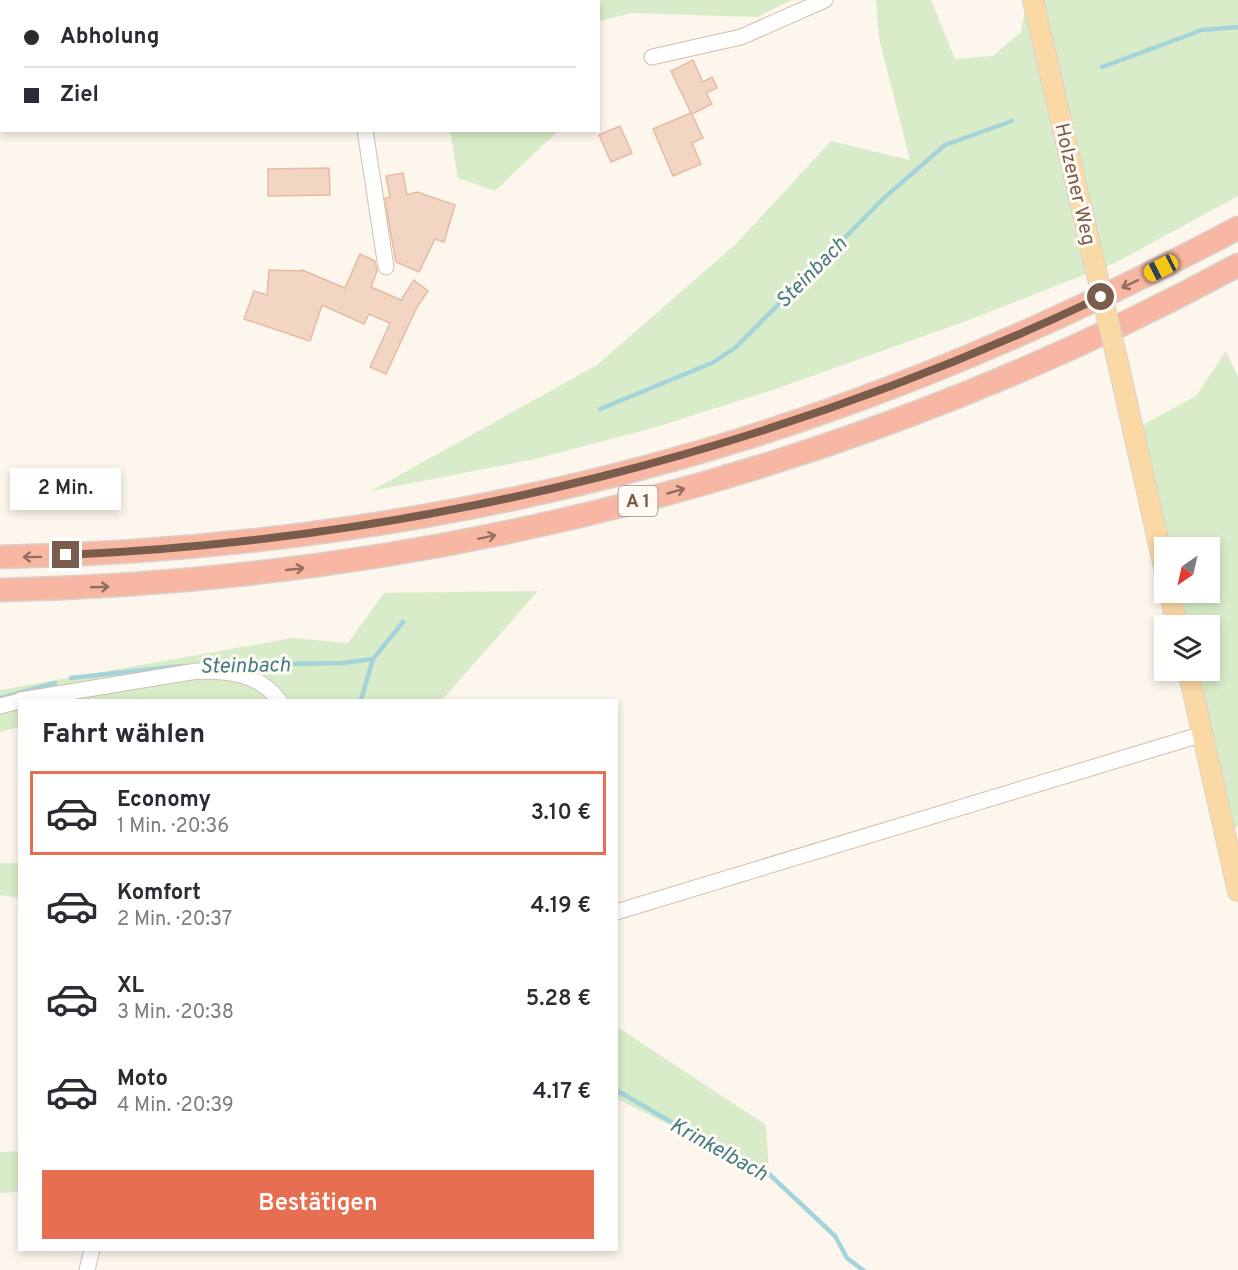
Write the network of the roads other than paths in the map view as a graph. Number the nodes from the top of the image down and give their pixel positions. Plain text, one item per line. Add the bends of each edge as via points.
1 (825, 0) edge
2 (1033, 0) edge
3 (652, 57) dead end
4 (365, 132) edge
5 (1238, 228) edge
6 (1238, 265) edge
7 (386, 267) dead end
8 (1157, 537) edge
9 (0, 557) edge
10 (0, 590) edge
11 (1191, 681) edge
12 (64, 696) edge
13 (38, 699) edge
14 (278, 699) edge
15 (18, 702) edge
16 (0, 706) edge
17 (1203, 734) junction
18 (1231, 828) edge
19 (1238, 891) edge
20 (618, 911) edge
21 (92, 1251) edge
22 (87, 1270) edge

1 - 3 street via 741,37
2 - 8 main road, Holzener Weg, bridge
4 - 7 street
5 -> 9 highway, A 1 via 1112,293 947,366 828,411 661,463 467,508 310,534 191,548
10 -> 6 highway, A 1 via 127,585 309,568 474,540 673,493 852,436 963,393 1076,346
11 - 17 main road
12 - 13 street
12 - 14 street via 197,671 225,671 261,682
15 - 16 street
17 - 18 main road
17 - 20 street
18 - 19 main road
21 - 22 street

